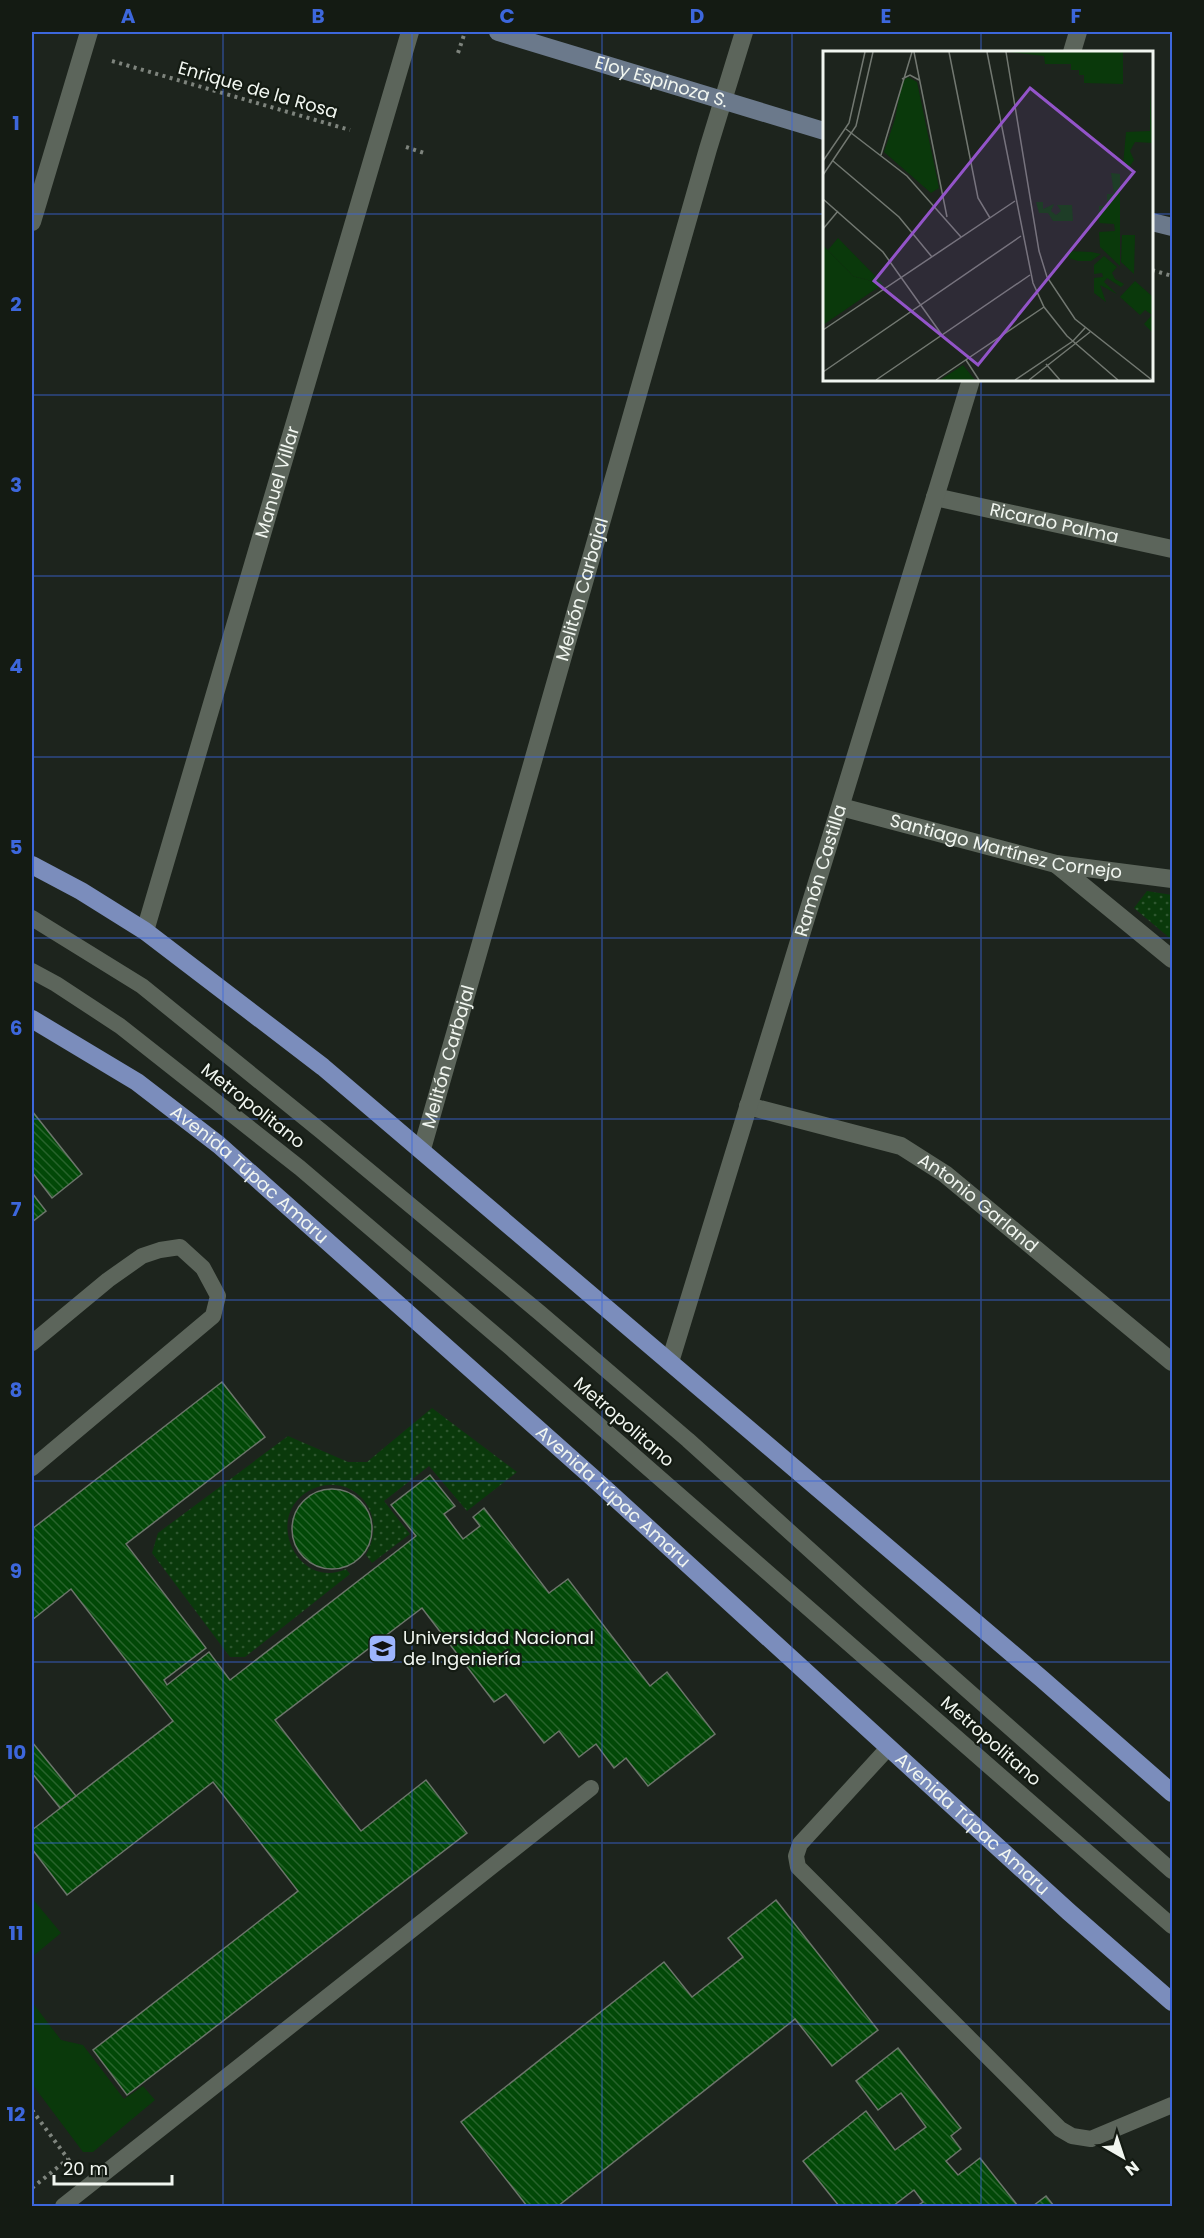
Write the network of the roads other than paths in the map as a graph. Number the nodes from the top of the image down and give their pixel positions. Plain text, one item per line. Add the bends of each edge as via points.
1 (89, 32) edge
2 (410, 32) edge
3 (498, 32) edge
4 (744, 32) edge
5 (1078, 32) edge
6 (1072, 51) edge
7 (722, 101) junction
8 (823, 130) edge
9 (32, 222) edge
10 (1153, 222) edge
11 (1173, 227) edge
12 (971, 381) edge
13 (935, 496) junction
14 (1173, 549) edge
15 (841, 807) junction
16 (1056, 864) junction
17 (32, 865) edge
18 (1173, 879) edge
19 (32, 918) edge
20 (145, 932) junction
21 (1173, 959) edge
22 (32, 971) edge
23 (32, 1019) edge
24 (748, 1106) junction
25 (422, 1149) junction
26 (32, 1342) edge
27 (670, 1362) junction
28 (1173, 1362) edge
29 (32, 1468) edge
30 (889, 1748) junction
31 (591, 1788) dead end
32 (1173, 1793) edge
33 (1173, 1871) edge
34 (1173, 1926) edge
35 (1173, 2002) edge
36 (1173, 2105) edge
37 (63, 2206) edge

1 - 9 street
2 - 20 street, Manuel Villar
3 - 7 street, Eloy Espinoza S.
4 - 7 street, Melitón Carbajal
5 - 6 street
7 - 8 street, Eloy Espinoza S.
7 - 25 street, Melitón Carbajal
10 - 11 street
12 - 13 street, Ramón Castilla
13 - 14 street, Ricardo Palma
13 - 15 street, Ramón Castilla
15 - 16 street, Santiago Martínez Cornejo
15 - 24 street, Ramón Castilla
16 - 18 street, Santiago Martínez Cornejo
16 - 21 street
17 - 20 main road
19 - 33 lane, Metropolitano via 142,986 540,1312
20 - 25 main road via 314,1060
22 - 34 lane, Metropolitano via 120,1026 300,1168
23 - 30 main road, Avenida Túpac Amaru via 137,1082 219,1145 602,1485
24 - 27 street, Ramón Castilla
24 - 28 street, Antonio Garland via 900,1146 945,1174
25 - 27 main road
26 - 29 lane via 108,1280 142,1256 160,1250 180,1247 203,1268 218,1296 213,1317
27 - 32 main road
30 - 35 main road, Avenida Túpac Amaru
30 - 36 lane via 800,1844 798,1867 1060,2129 1091,2139
31 - 37 lane

